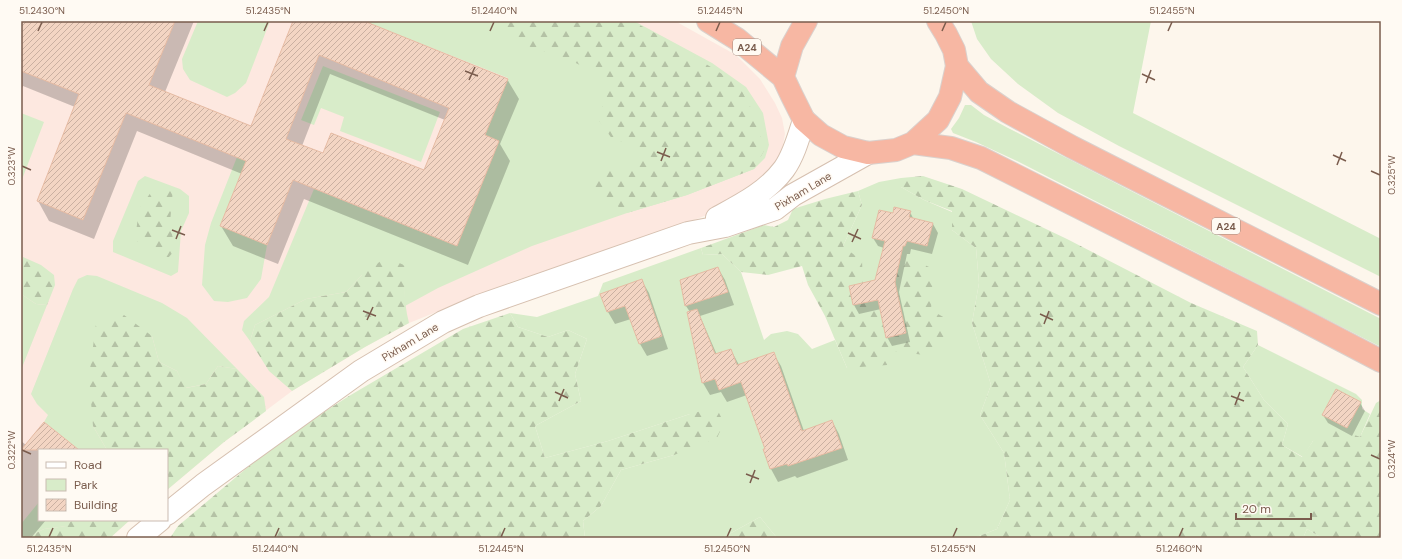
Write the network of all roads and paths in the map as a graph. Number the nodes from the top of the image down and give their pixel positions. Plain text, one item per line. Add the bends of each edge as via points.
1 (708, 21) edge
2 (806, 21) edge
3 (938, 21) edge
4 (957, 66) junction
5 (783, 77) junction
6 (804, 120) junction
7 (913, 143) junction
8 (868, 153) junction
9 (688, 233) junction
10 (1381, 304) edge
11 (1381, 361) edge
12 (168, 513) edge
13 (159, 521) edge
14 (138, 538) edge

1 - 5 highway, A24 via 737,39
2 - 5 highway via 792,46
3 - 4 highway via 954,50
4 - 7 highway via 950,97 938,120
4 - 10 highway, A24 via 980,92 1008,112
5 - 6 highway
6 - 8 highway via 821,135 843,147
6 - 9 main road, Pixham Lane via 793,153 784,169 767,188
7 - 8 highway via 896,150
7 - 11 highway via 951,148 981,158
8 - 9 main road, Pixham Lane via 793,195 775,209 725,226
9 - 12 main road, Pixham Lane via 480,306 443,322 355,375
13 - 14 main road

